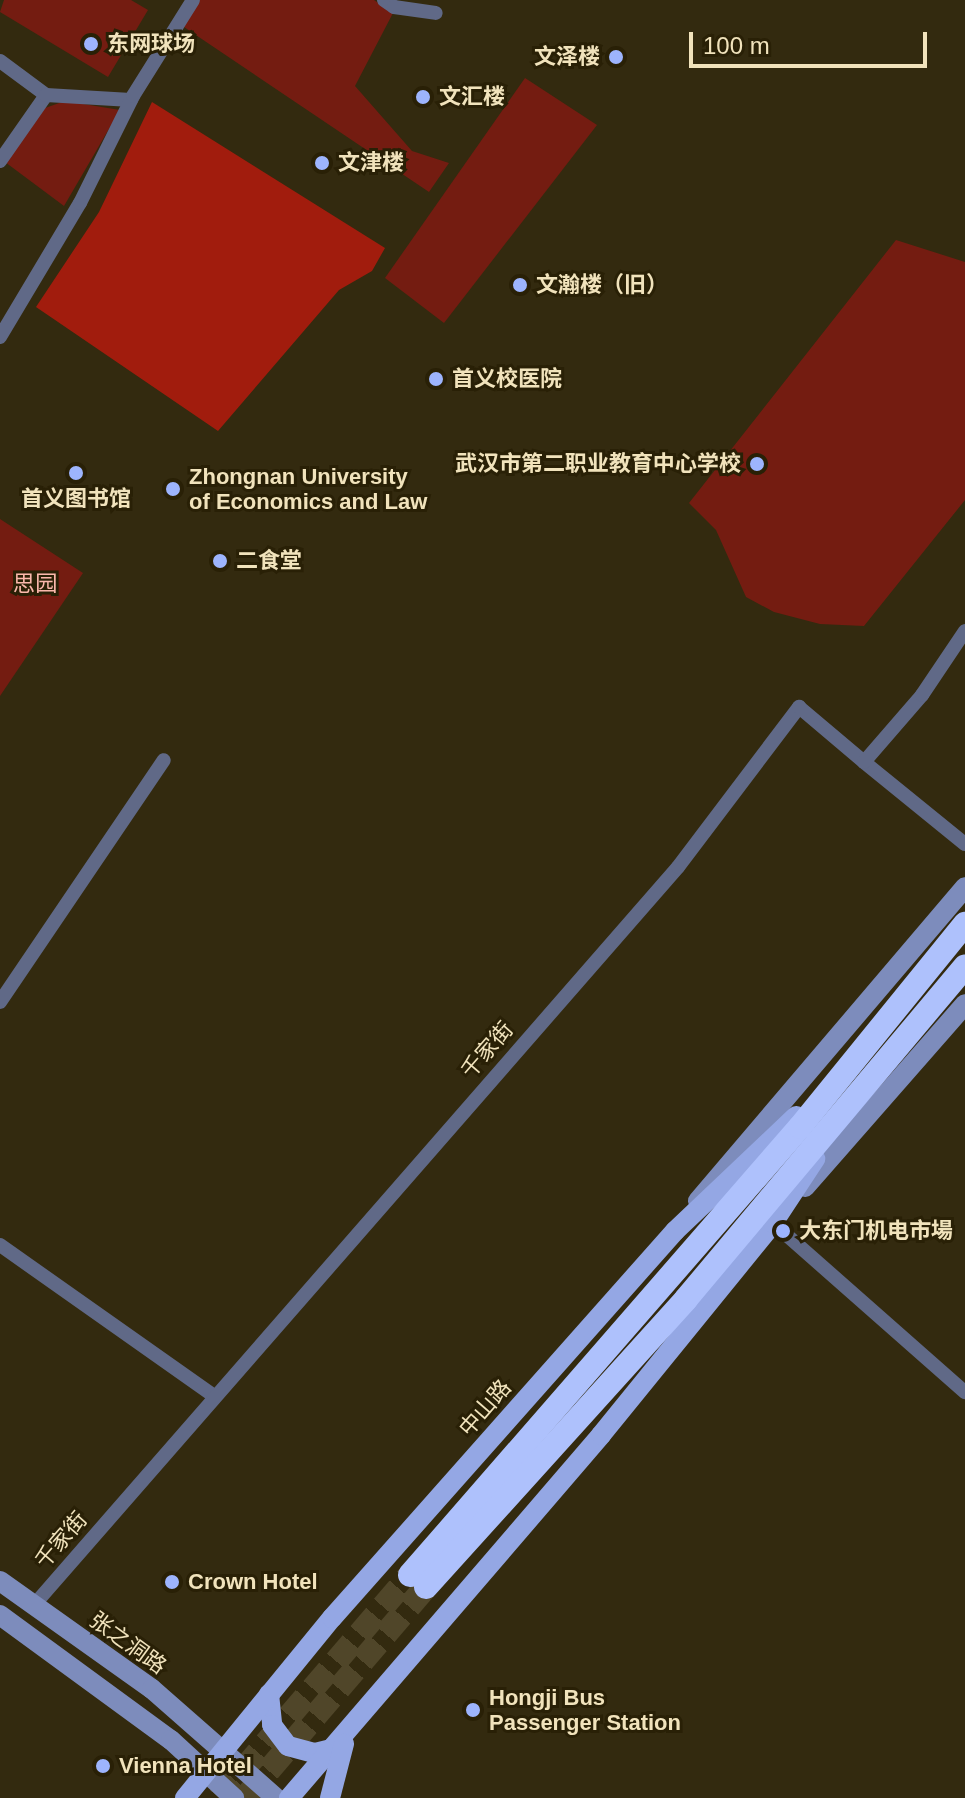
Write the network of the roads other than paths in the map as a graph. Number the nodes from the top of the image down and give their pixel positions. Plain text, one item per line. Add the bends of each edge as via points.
1 (193, 0) edge
2 (384, 0) edge
3 (436, 13) dead end
4 (0, 61) edge
5 (46, 95) junction
6 (131, 100) junction
7 (1, 158) edge
8 (0, 337) edge
9 (965, 631) edge
10 (164, 760) dead end
11 (864, 762) junction
12 (965, 844) edge
13 (965, 887) edge
14 (965, 924) edge
15 (965, 967) edge
16 (0, 1002) edge
17 (965, 1004) edge
18 (842, 1069) junction
19 (862, 1086) junction
20 (773, 1223) junction
21 (675, 1231) junction
22 (0, 1245) edge
23 (965, 1392) edge
24 (214, 1396) junction
25 (0, 1581) edge
26 (34, 1605) junction
27 (0, 1616) edge
28 (269, 1694) junction
29 (350, 1730) junction
30 (224, 1748) junction
31 (335, 1748) junction
32 (206, 1772) junction
33 (185, 1798) edge
34 (234, 1798) edge
35 (276, 1798) edge
36 (289, 1798) edge
37 (330, 1798) edge

1 - 6 street
2 - 3 street via 394,7
4 - 5 street
5 - 6 street
5 - 7 street
6 - 8 street via 80,203
9 - 11 street via 922,695
10 - 16 street
11 - 12 street
11 - 24 street, 千家街 via 799,707 678,867
13 - 21 street
14 - 18 highway, 中山路
15 - 19 highway, 中山路
17 - 20 street
18 - 19 highway, 中山路 via 800,1127 418,1581 686,1299
18 - 21 main road, 中山路
19 - 20 main road, 中山路
20 - 23 street
20 - 29 main road, 中山路
21 - 28 main road, 中山路
22 - 24 street
24 - 26 street, 千家街
25 - 26 street, 张之洞路
26 - 30 street, 张之洞路
27 - 32 street
28 - 30 main road, 中山路
28 - 31 main road via 272,1725 288,1746 315,1753
29 - 31 main road, 中山路
29 - 37 main road
30 - 32 main road, 中山路
30 - 35 street, 张之洞路
31 - 36 main road, 中山路
32 - 33 main road, 中山路
32 - 34 street

